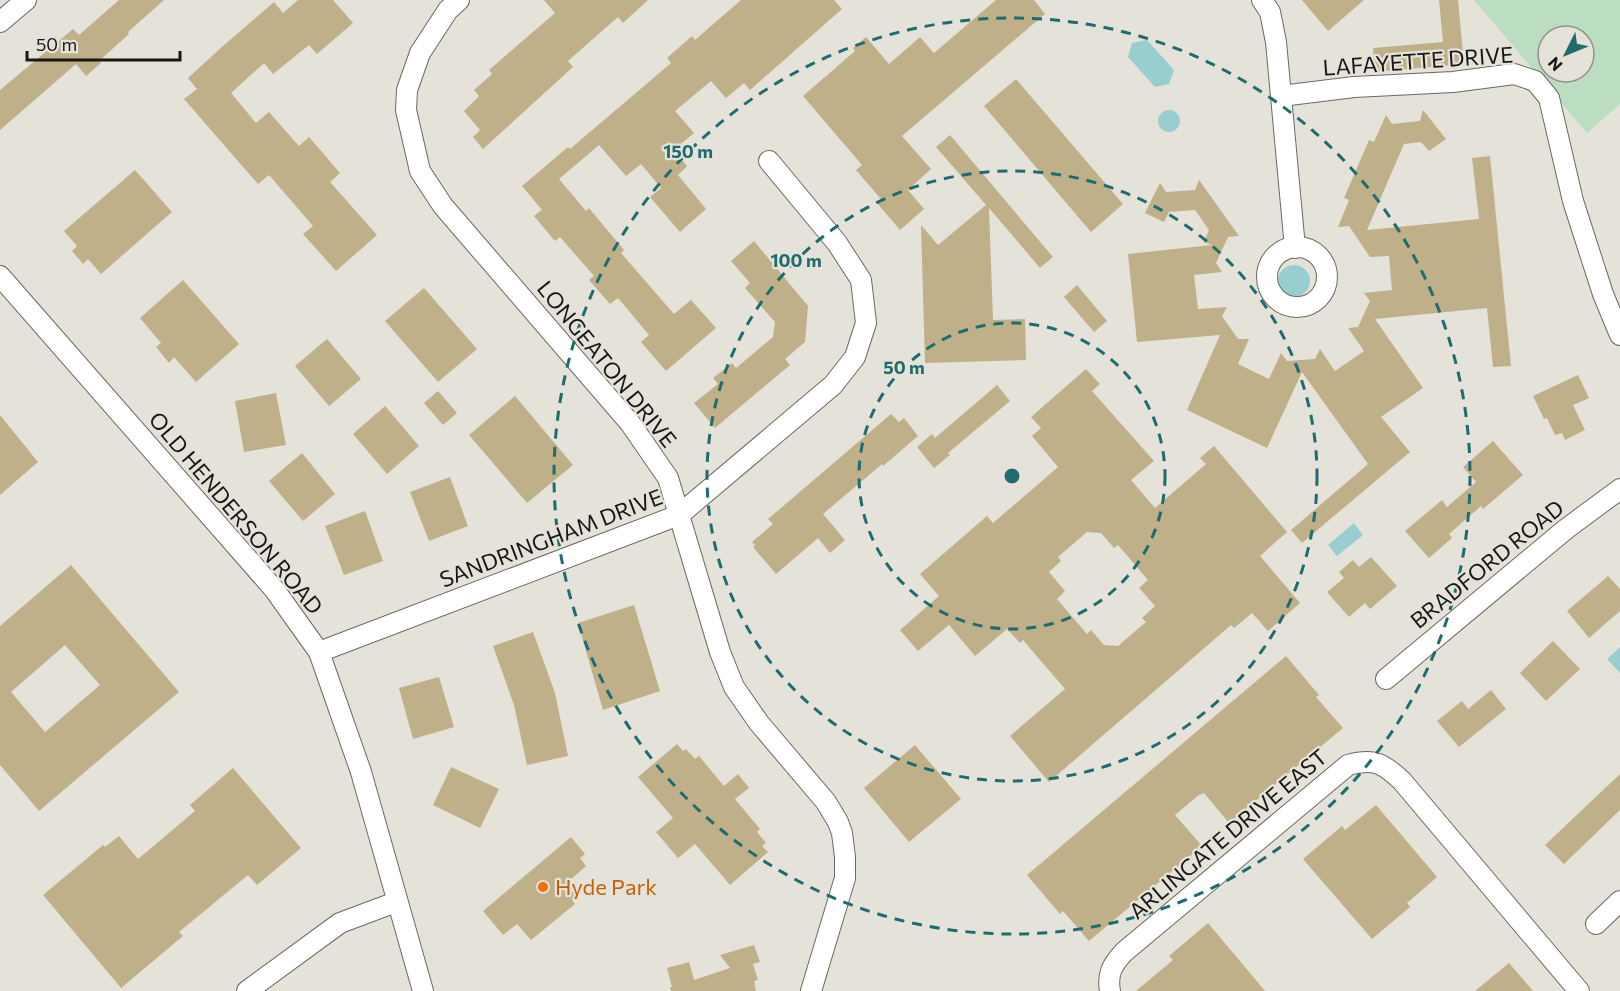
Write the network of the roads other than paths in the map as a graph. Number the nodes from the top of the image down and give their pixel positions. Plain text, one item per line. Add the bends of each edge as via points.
1 (26, 0) edge
2 (459, 0) edge
3 (1262, 0) edge
4 (0, 22) edge
5 (1281, 96) junction
6 (769, 161) dead end
7 (1295, 248) dead end
8 (3, 284) edge
9 (1620, 335) edge
10 (1620, 489) edge
11 (679, 515) junction
12 (319, 652) junction
13 (1386, 679) dead end
14 (1620, 901) edge
15 (396, 902) junction
16 (1596, 924) dead end
17 (247, 991) edge
18 (423, 991) edge
19 (811, 991) edge
20 (1110, 991) edge
21 (1579, 991) edge

1 - 4 street
2 - 11 street, LONGEATON DRIVE via 420,53 407,90 406,110 420,171 443,206 630,423 668,478
3 - 5 street via 1270,12 1276,42
5 - 7 street
5 - 9 street, LAFAYETTE DRIVE via 1514,74 1535,81 1549,98 1573,201
6 - 11 street, SANDRINGHAM DRIVE via 837,243 861,280 866,323 855,357 833,385
8 - 12 street, OLD HENDERSON ROAD via 274,590
10 - 13 street, BRADFORD ROAD
11 - 12 street, SANDRINGHAM DRIVE
11 - 19 street, LONGEATON DRIVE via 734,687 826,802 842,833 844,878
12 - 15 street, OLD HENDERSON ROAD via 362,772
14 - 16 street
15 - 17 street via 340,923
15 - 18 street, OLD HENDERSON ROAD
20 - 21 street, ARLINGATE DRIVE EAST via 1108,979 1113,964 1124,952 1348,765 1366,760 1386,766 1402,781

